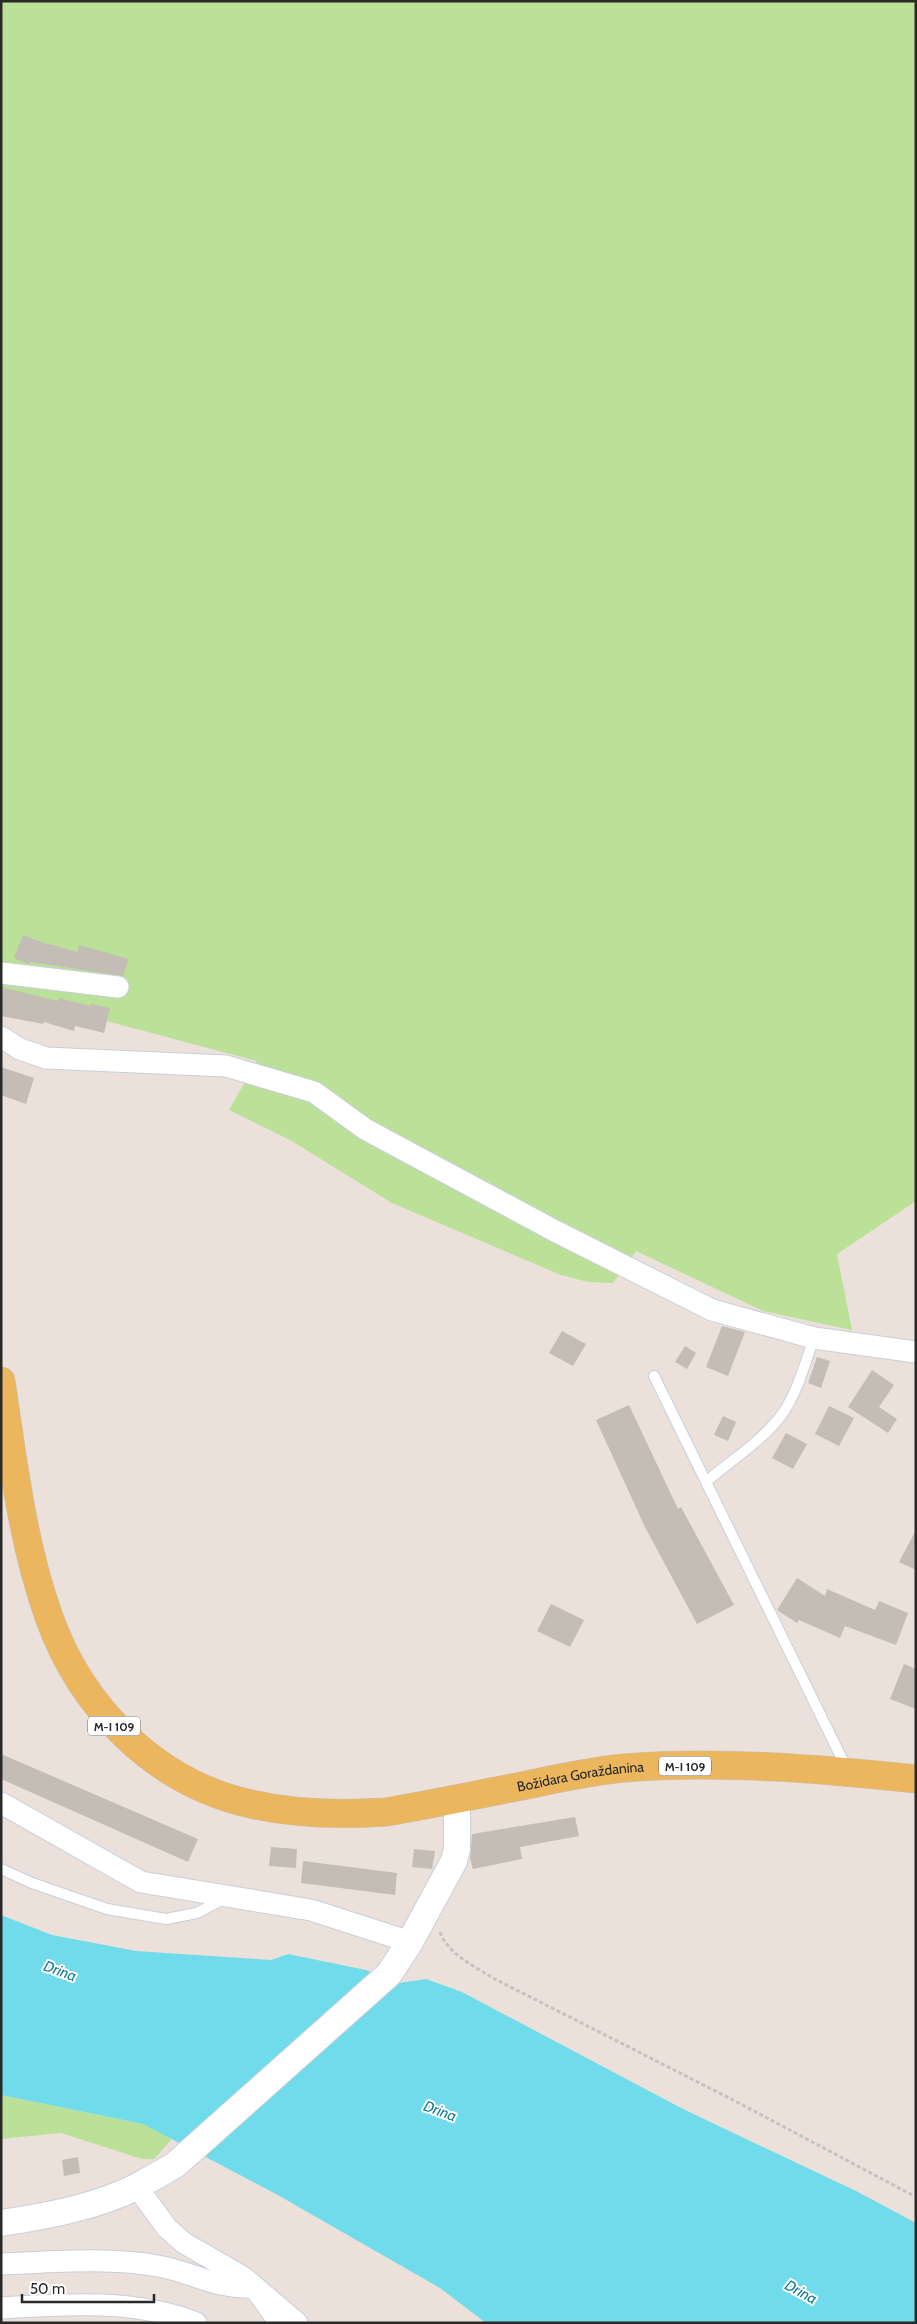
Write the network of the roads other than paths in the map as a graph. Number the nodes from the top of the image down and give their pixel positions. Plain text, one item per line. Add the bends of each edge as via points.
1 (1, 973) edge
2 (118, 987) dead end
3 (1, 1037) edge
4 (814, 1338) junction
5 (916, 1352) edge
6 (654, 1376) dead end
7 (1, 1381) edge
8 (706, 1482) junction
9 (10, 1495) edge
10 (849, 1772) junction
11 (916, 1779) edge
12 (457, 1799) junction
13 (1, 1803) edge
14 (1, 1869) edge
15 (227, 1897) junction
16 (410, 1942) junction
17 (137, 2186) junction
18 (1, 2223) edge
19 (1, 2264) edge
20 (254, 2287) junction
21 (1, 2308) edge
22 (196, 2323) edge
23 (280, 2323) edge
24 (297, 2323) edge

1 - 2 street
3 - 4 street via 20,1049 46,1058 226,1066 314,1092 365,1129 555,1231 712,1310
4 - 5 street
4 - 8 lane via 783,1413
6 - 8 lane
7 - 9 main road, M-I 109
8 - 10 lane
9 - 12 main road, M-I 109 via 59,1642 93,1700 115,1727 147,1756 184,1779 221,1796 276,1809 377,1813
10 - 11 main road, Božidara Goraždanina / M-I 109
10 - 12 main road, Božidara Goraždanina / M-I 109 via 676,1766 623,1768
12 - 16 street via 454,1861
13 - 15 street via 141,1882
14 - 15 lane via 107,1909 166,1919 197,1913
15 - 16 street via 311,1910
16 - 17 street via 389,1974 175,2165
17 - 18 street via 60,2212
17 - 20 street via 167,2228 184,2243 243,2277
19 - 20 street via 132,2262 160,2266 218,2285
20 - 23 street
20 - 24 street
21 - 22 street via 94,2306 149,2309

